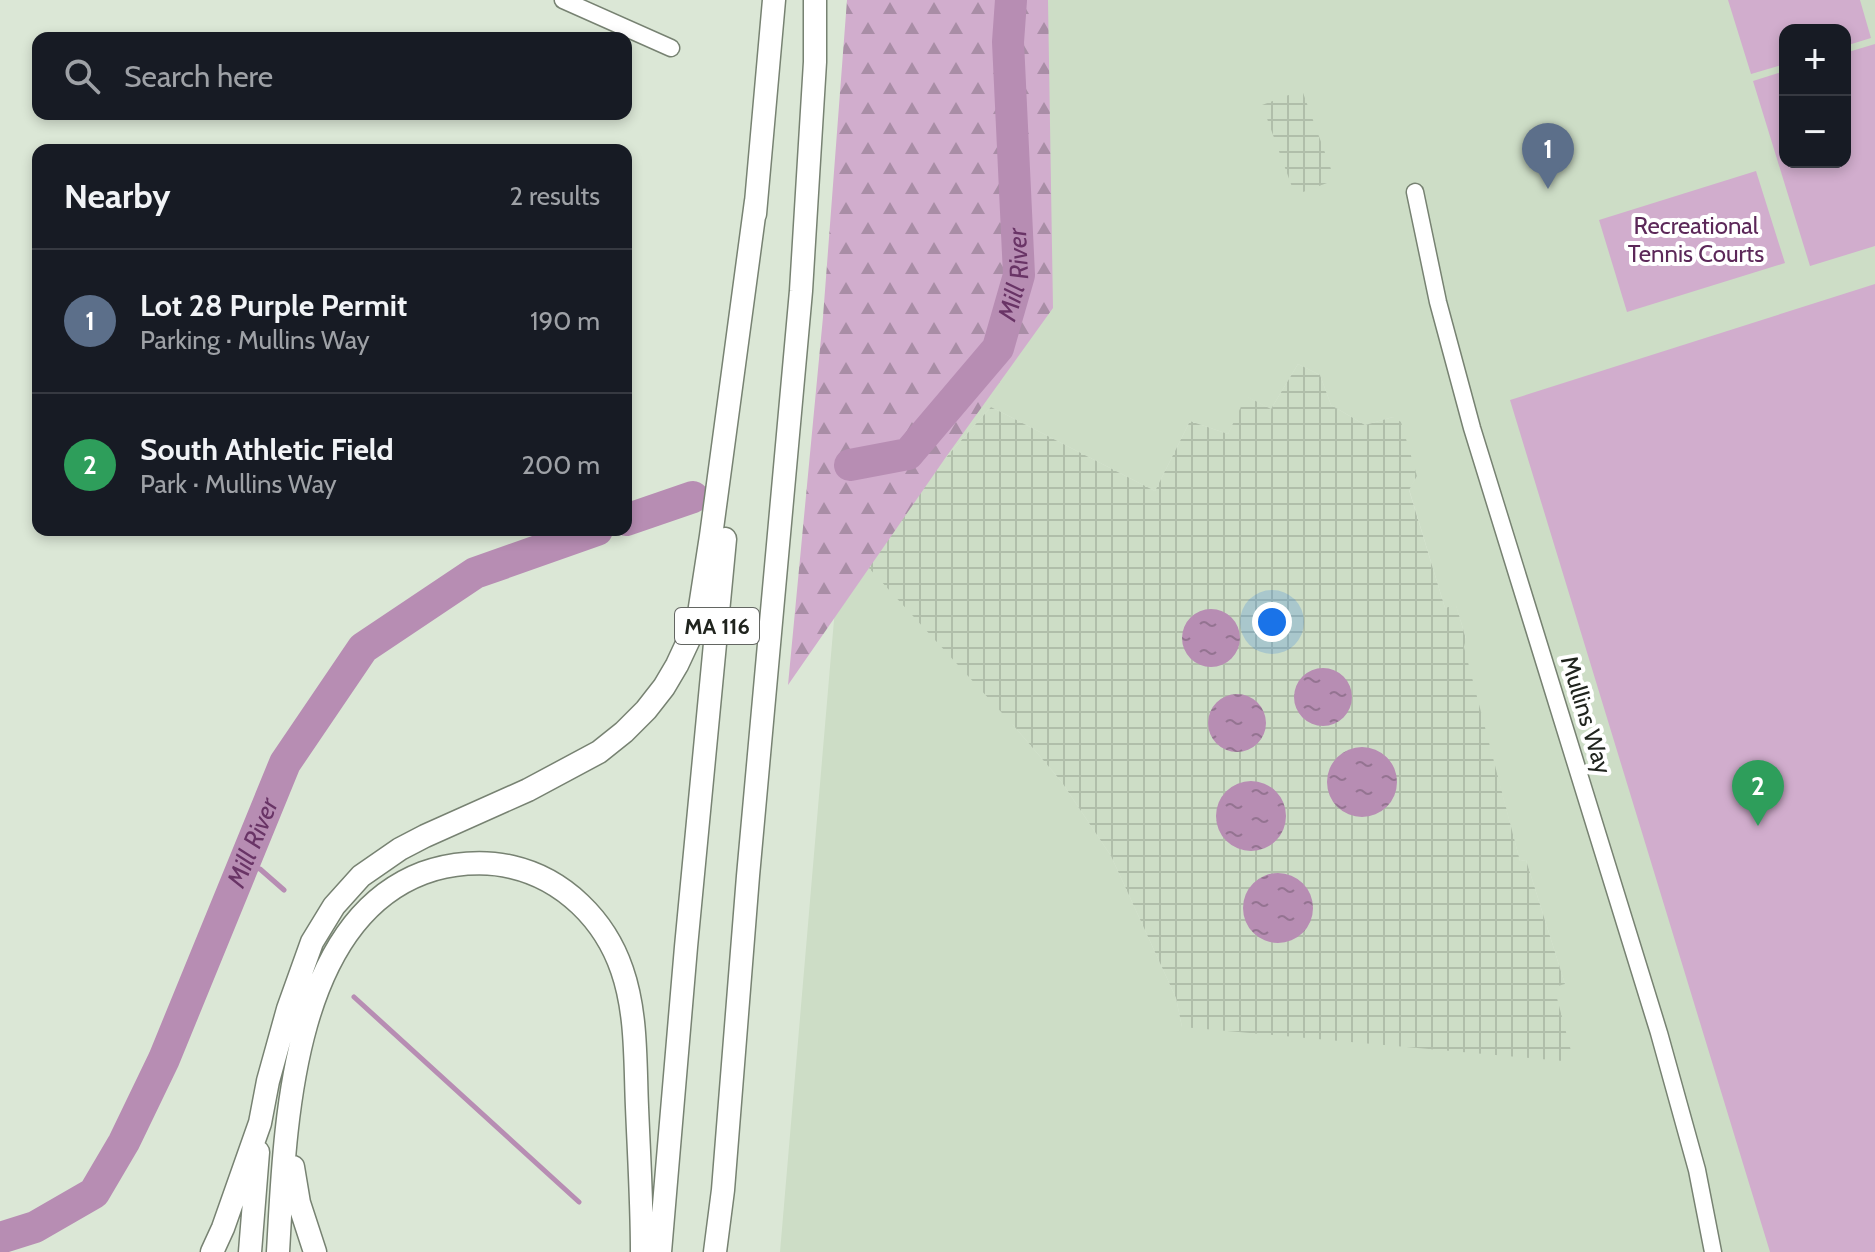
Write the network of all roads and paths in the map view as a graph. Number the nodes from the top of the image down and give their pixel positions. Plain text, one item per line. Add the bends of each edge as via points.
1 (563, 0) edge
2 (774, 0) edge
3 (815, 0) edge
4 (671, 48) dead end
5 (1415, 192) dead end
6 (756, 201) junction
7 (288, 1118) junction
8 (260, 1123) junction
9 (212, 1252) edge
10 (250, 1252) edge
11 (278, 1252) edge
12 (315, 1252) edge
13 (642, 1252) edge
14 (660, 1252) edge
15 (715, 1252) edge
16 (1713, 1252) edge

1 - 4 street
2 - 6 main road, MA 116
3 - 15 main road, MA 116 via 801,291
5 - 16 street, Mullins Way via 1472,428 1659,1033 1697,1170
6 - 8 main road via 698,620 677,665 646,710 599,752 400,849 346,890 312,942 282,1030
6 - 14 main road, MA 116
7 - 11 main road
7 - 12 main road via 299,1203
7 - 13 main road via 310,1013 335,954 359,916 393,888 429,871 478,863 525,870 561,888 583,907 602,930 622,971 635,1051
8 - 9 main road
8 - 10 main road

